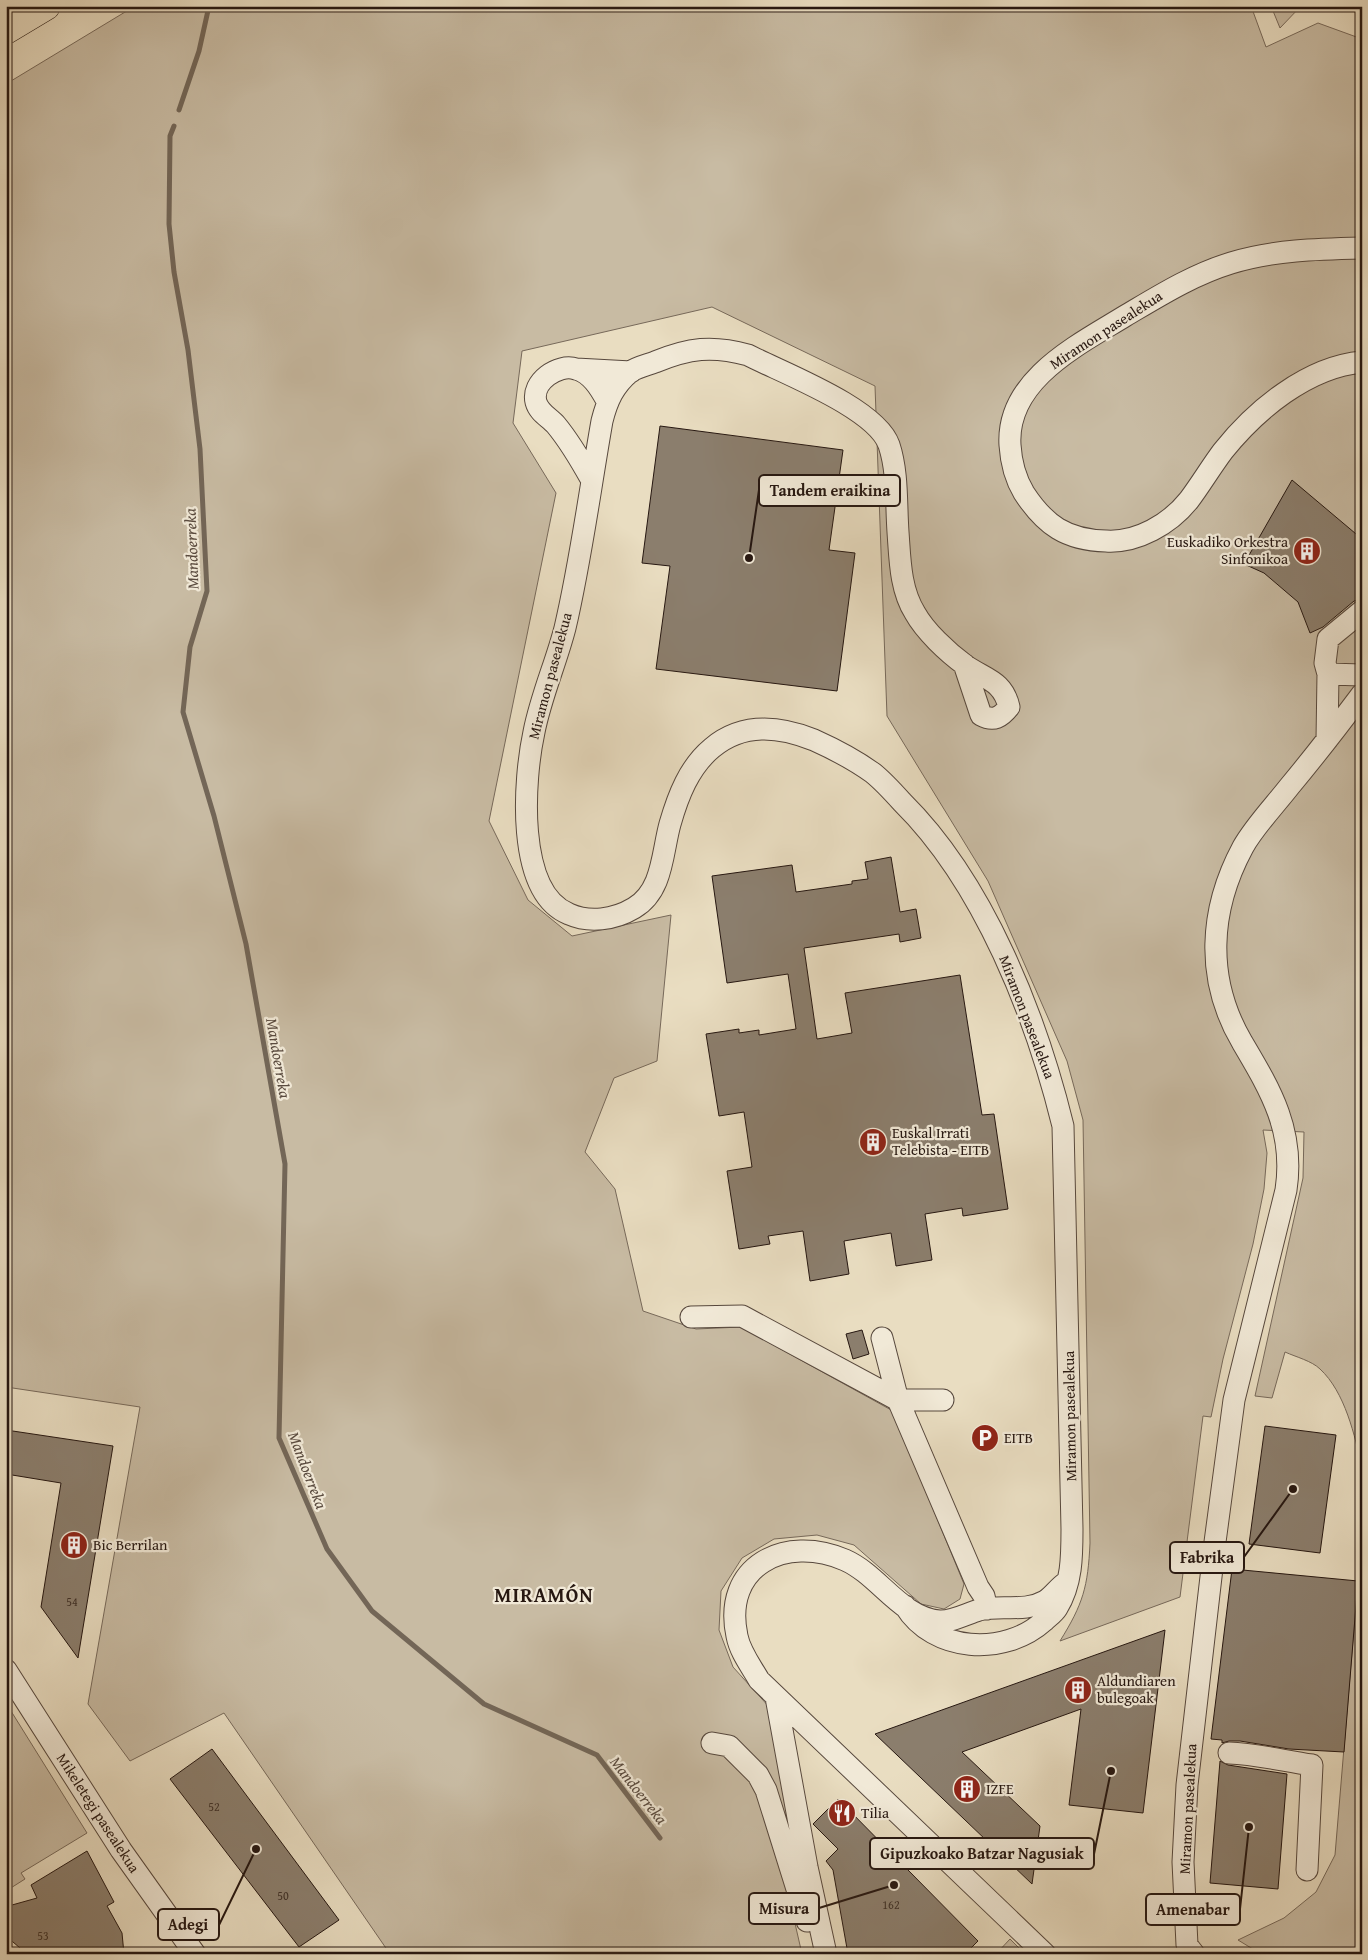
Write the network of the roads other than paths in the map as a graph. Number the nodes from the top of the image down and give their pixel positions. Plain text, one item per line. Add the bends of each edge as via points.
1 (25, 6) edge
2 (46, 6) edge
3 (6, 23) edge
4 (6, 30) edge
5 (1362, 248) edge
6 (1362, 362) edge
7 (576, 369) junction
8 (631, 372) junction
9 (607, 401) junction
10 (592, 480) junction
11 (1362, 611) edge
12 (964, 664) dead end
13 (1328, 674) junction
14 (1362, 675) edge
15 (1362, 694) edge
16 (1327, 740) junction
17 (690, 1317) dead end
18 (882, 1338) dead end
19 (898, 1400) junction
20 (942, 1400) dead end
21 (1069, 1580) junction
22 (983, 1597) junction
23 (905, 1606) junction
24 (1013, 1608) junction
25 (1015, 1638) junction
26 (953, 1641) junction
27 (6, 1670) edge
28 (776, 1697) junction
29 (712, 1743) dead end
30 (1229, 1753) dead end
31 (1308, 1870) dead end
32 (1188, 1951) edge
33 (195, 1954) edge
34 (815, 1954) edge
35 (826, 1954) edge
36 (1045, 1954) edge

1 - 3 highway
2 - 4 highway
5 - 6 street, Miramon pasealekua via 1314,248 1232,262 1183,282 1076,346 1047,367 1016,408 1009,430 1011,462 1032,506 1053,528 1107,542 1139,536 1168,520 1188,501 1223,451 1268,404 1299,384 1347,364
7 - 8 street
7 - 9 street via 598,384
7 - 10 street via 560,368 550,373 538,387 536,401 540,411 555,424
8 - 9 street, Miramon pasealekua
8 - 12 street, Miramon pasealekua via 687,351 706,348 730,350 824,392 859,411 880,429 889,444 894,466 906,594 915,614
9 - 10 street, Miramon pasealekua
10 - 21 street, Miramon pasealekua via 564,630 532,742 526,822 529,851 538,880 559,908 580,919 598,920 637,907 655,886 677,799 688,775 712,748 733,734 762,727 800,734 874,774 915,815 946,855 1007,960 1052,1082 1063,1126 1072,1529
11 - 13 street via 1328,639 1325,663
13 - 14 street
13 - 16 street
15 - 16 street, Miramon pasealekua
16 - 32 street, Miramon pasealekua via 1242,848 1228,880 1216,932 1219,988 1225,1009 1274,1099 1289,1156 1286,1190 1234,1400 1215,1542 1186,1785 1183,1862
17 - 19 street via 742,1316
18 - 19 street
19 - 20 street
19 - 22 street
21 - 24 street, Miramon pasealekua via 1046,1601
21 - 25 street, Miramon pasealekua via 1057,1609 1038,1626
22 - 23 street, Miramon pasealekua via 956,1618 940,1621 924,1618
22 - 24 street, Miramon pasealekua
22 - 26 street via 980,1623 971,1633
23 - 26 street, Miramon pasealekua via 923,1628
23 - 28 street, Miramon pasealekua via 846,1560 804,1551 785,1552 767,1558 741,1582 735,1598 734,1618 737,1638 746,1657 760,1680
24 - 25 street via 1022,1625
25 - 26 street, Miramon pasealekua via 983,1644
27 - 33 street, Mikeletegi pasealekua via 120,1850
28 - 35 street
28 - 36 street, Miramon pasealekua
29 - 34 street via 729,1746 758,1774 766,1790
30 - 31 street via 1254,1754 1312,1765

